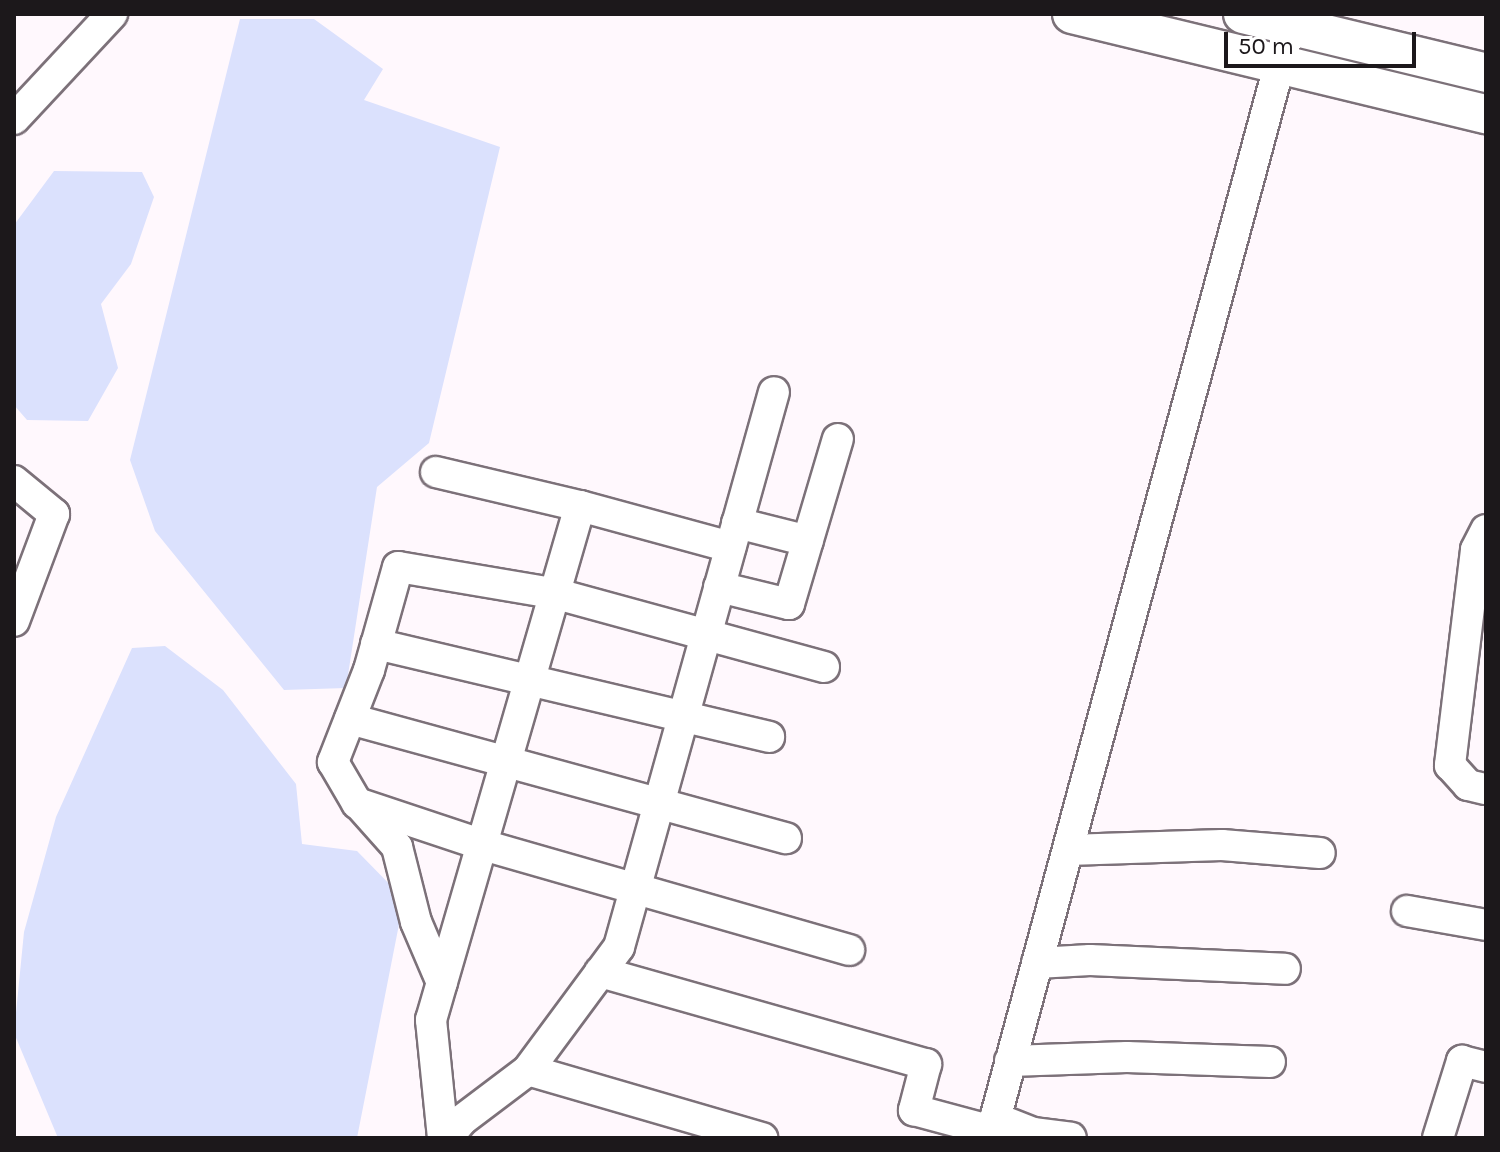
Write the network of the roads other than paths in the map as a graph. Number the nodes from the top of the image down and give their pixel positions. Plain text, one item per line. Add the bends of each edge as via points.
1 (112, 14) edge
2 (1072, 14) edge
3 (1243, 14) edge
4 (1290, 25) junction
5 (1280, 63) junction
6 (1486, 73) edge
7 (1486, 114) edge
8 (14, 119) edge
9 (774, 392) dead end
10 (838, 439) dead end
11 (436, 472) dead end
12 (14, 481) edge
13 (580, 506) junction
14 (1486, 530) edge
15 (734, 535) junction
16 (808, 541) junction
17 (719, 587) junction
18 (558, 594) junction
19 (14, 621) edge
20 (706, 634) junction
21 (1475, 640) edge
22 (376, 644) junction
23 (824, 667) dead end
24 (533, 678) junction
25 (684, 714) junction
26 (350, 719) junction
27 (769, 737) dead end
28 (508, 761) junction
29 (1486, 789) edge
30 (357, 803) junction
31 (659, 803) junction
32 (786, 838) dead end
33 (483, 845) junction
34 (1068, 850) junction
35 (1320, 853) dead end
36 (636, 887) junction
37 (1407, 911) dead end
38 (1486, 925) edge
39 (849, 950) dead end
40 (1037, 963) junction
41 (1285, 969) dead end
42 (600, 972) junction
43 (442, 983) junction
44 (1010, 1061) junction
45 (1270, 1062) dead end
46 (1486, 1067) edge
47 (528, 1070) junction
48 (992, 1129) edge
49 (445, 1138) edge
50 (762, 1138) edge
51 (1071, 1138) edge
52 (1438, 1138) edge

1 - 8 street
2 - 5 main road
3 - 4 main road
4 - 5 street
4 - 6 main road
5 - 7 main road
5 - 34 street
9 - 15 street
10 - 16 street
11 - 13 street
12 - 19 street via 54,514
13 - 15 street
13 - 18 street
14 - 21 street via 1476,550
15 - 16 street
15 - 17 street
16 - 17 street via 789,604
17 - 20 street
18 - 20 street
18 - 22 street via 398,567
18 - 24 street
20 - 23 street
20 - 25 street
21 - 29 street via 1450,765 1468,785
22 - 24 street
22 - 26 street
24 - 25 street
24 - 28 street
25 - 27 street
25 - 31 street
26 - 28 street
26 - 30 street via 333,762
28 - 31 street
28 - 33 street
30 - 33 street
30 - 43 street via 397,847 416,922
31 - 32 street
31 - 36 street
33 - 36 street
33 - 43 street
34 - 35 street via 1222,845
34 - 40 street
36 - 39 street
36 - 42 street via 619,947
37 - 38 street
40 - 41 street via 1090,960
40 - 44 street
42 - 47 street
42 - 48 street via 926,1064 914,1110
43 - 49 street via 431,1020
44 - 45 street via 1127,1057
44 - 48 street
46 - 52 street via 1462,1061
47 - 49 street
47 - 50 street
48 - 51 street

